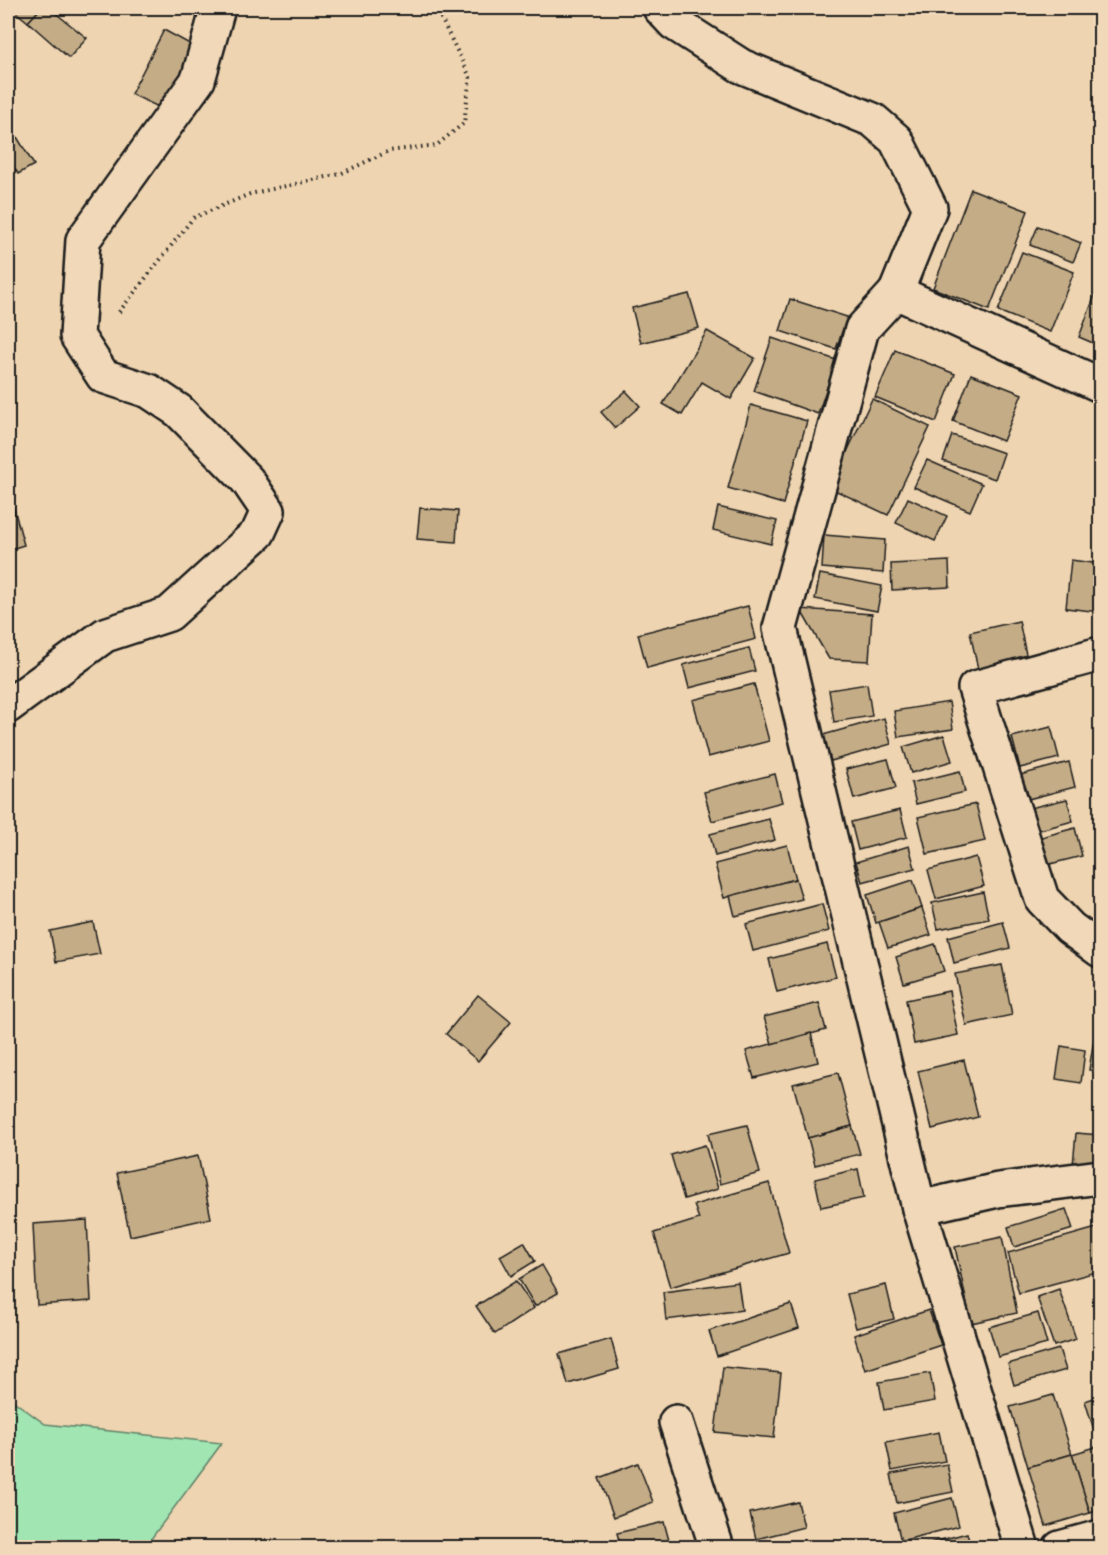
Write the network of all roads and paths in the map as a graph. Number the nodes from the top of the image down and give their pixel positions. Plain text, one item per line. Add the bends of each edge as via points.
1 (218, 8) edge
2 (436, 8) edge
3 (660, 8) edge
4 (896, 292) junction
5 (76, 336) junction
6 (1101, 385) edge
7 (1101, 654) edge
8 (8, 706) edge
9 (1101, 950) edge
10 (1101, 1177) edge
11 (919, 1208) junction
12 (676, 1422) dead end
13 (1101, 1536) edge
14 (717, 1548) edge
15 (1022, 1548) edge
16 (1060, 1548) edge

1 - 5 street via 198,80 83,240
2 - 5 path via 470,77 464,123 437,145 389,151 340,174 250,194 193,218 118,314
3 - 4 street via 674,23 741,66 873,120 896,140 930,208
4 - 6 street
4 - 11 street via 862,329 780,628
5 - 8 street via 103,376 149,391 179,411 248,480 268,511 258,533 169,614 105,635
7 - 9 street via 975,688 1042,899 1070,928
10 - 11 street via 998,1190
11 - 15 street
12 - 14 street
13 - 16 street

